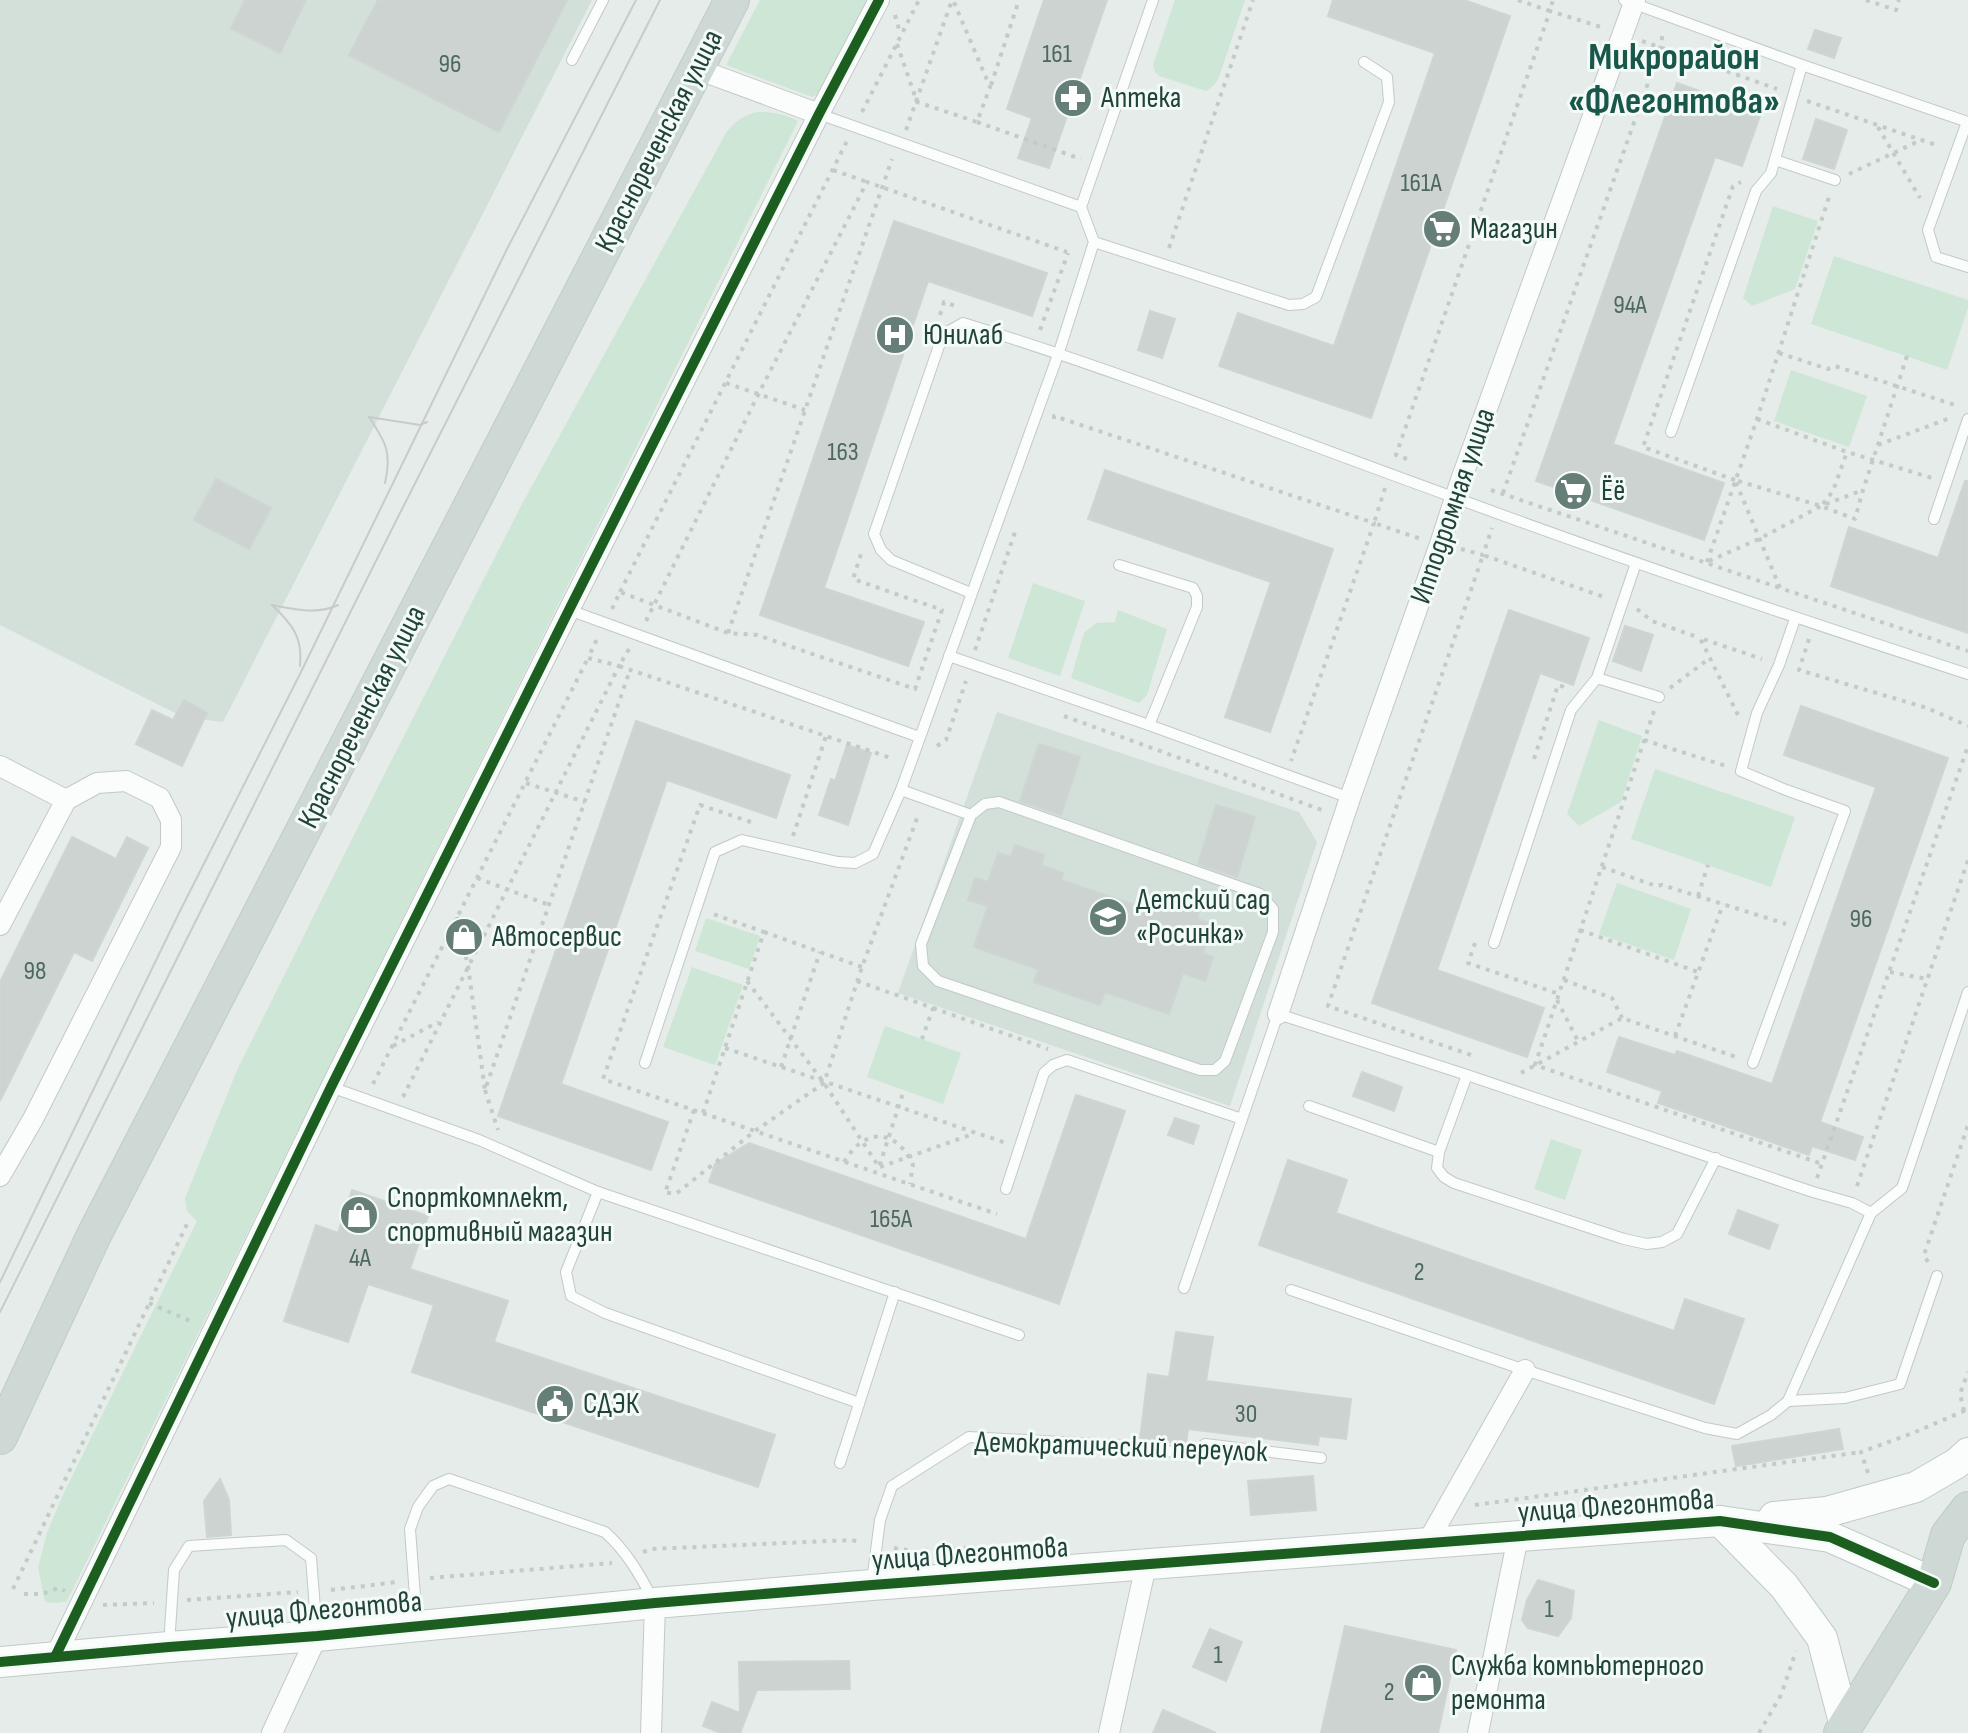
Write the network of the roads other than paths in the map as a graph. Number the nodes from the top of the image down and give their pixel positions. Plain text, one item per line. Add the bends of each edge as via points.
1 (603, 0) edge
2 (732, 0) edge
3 (879, 0) edge
4 (1153, 0) edge
5 (1631, 1) edge
6 (572, 60) dead end
7 (1364, 62) dead end
8 (1802, 65) junction
9 (697, 69) junction
10 (819, 114) junction
11 (1968, 122) edge
12 (1775, 160) junction
13 (1835, 180) road end
14 (1081, 207) junction
15 (1094, 242) junction
16 (1968, 267) edge
17 (1059, 352) junction
18 (1968, 419) edge
19 (1671, 432) dead end
20 (1455, 498) junction
21 (1934, 519) dead end
22 (1636, 563) junction
23 (1119, 565) dead end
24 (971, 593) junction
25 (569, 610) junction
26 (1795, 619) junction
27 (949, 656) junction
28 (1968, 674) edge
29 (1597, 678) junction
30 (1659, 697) road end
31 (1149, 725) junction
32 (919, 737) junction
33 (0, 766) edge
34 (901, 790) junction
35 (1350, 798) junction
36 (66, 800) junction
37 (971, 815) junction
38 (0, 925) edge
39 (1494, 943) dead end
40 (1968, 992) edge
41 (1278, 1014) junction
42 (645, 1063) dead end
43 (1753, 1063) road end
44 (1467, 1075) junction
45 (331, 1087) junction
46 (1309, 1106) dead end
47 (1242, 1119) junction
48 (1439, 1152) junction
49 (1716, 1158) junction
50 (0, 1176) edge
51 (1006, 1189) dead end
52 (598, 1192) junction
53 (1871, 1213) junction
54 (1937, 1276) road end
55 (1184, 1288) dead end
56 (1291, 1290) dead end
57 (895, 1292) junction
58 (1019, 1335) dead end
59 (1525, 1370) junction
60 (1788, 1401) junction
61 (859, 1403) junction
62 (0, 1437) edge
63 (1968, 1453) edge
64 (1321, 1458) dead end
65 (840, 1463) dead end
66 (1968, 1509) edge
67 (1720, 1521) junction
68 (1518, 1537) junction
69 (1427, 1543) junction
70 (1968, 1563) edge
71 (1146, 1565) junction
72 (1934, 1583) junction
73 (872, 1585) junction
74 (655, 1603) junction
75 (417, 1627) junction
76 (317, 1636) junction
77 (169, 1647) junction
78 (55, 1657) junction
79 (0, 1662) edge
80 (1843, 1729) edge
81 (272, 1733) edge
82 (651, 1733) edge
83 (1109, 1733) edge
84 (1478, 1733) edge

1 - 6 lane
2 - 9 main road, Краснореченская улица
3 - 10 street
4 - 14 lane
5 - 8 lane
5 - 20 street, Ипподромная улица
7 - 15 lane via 1387,77 1389,102 1316,297 1289,305
8 - 11 lane
8 - 12 lane
9 - 10 street
9 - 62 main road, Краснореченская улица via 94,1235
10 - 14 lane
10 - 25 street
11 - 16 lane via 1928,230 1936,257
12 - 13 lane
12 - 19 lane via 1756,191
14 - 15 lane
15 - 17 lane
17 - 20 lane
17 - 24 lane
17 - 24 lane via 963,323 940,343 874,534 891,560
18 - 21 lane
20 - 22 lane
20 - 35 street, Ипподромная улица
22 - 26 lane
22 - 29 lane
23 - 31 lane via 1193,588 1197,596
24 - 27 lane
25 - 32 lane
25 - 45 street
26 - 28 lane
26 - 43 lane via 1757,713 1741,771 1845,811
27 - 31 lane
27 - 32 lane
29 - 30 lane
29 - 39 lane via 1571,710
31 - 35 lane
32 - 34 lane
33 - 36 street
34 - 37 lane
34 - 42 lane via 873,854 855,863 742,840 715,852
35 - 41 street, Ипподромная улица
36 - 38 street
36 - 50 street via 97,783 126,781 160,798 171,820 171,847
37 - 37 lane via 985,804 999,802 1260,894 1273,909 1273,932 1225,1061 1215,1070 1200,1070 938,981 923,966 921,944
40 - 53 lane via 1902,1188
41 - 44 lane
41 - 47 lane
44 - 48 lane
44 - 49 lane
45 - 52 lane via 505,1151
45 - 78 street
46 - 48 lane
47 - 51 lane via 1067,1060 1044,1073
47 - 55 lane
48 - 49 lane via 1437,1168 1454,1183 1647,1244 1677,1234
49 - 53 lane
52 - 57 lane
52 - 61 lane via 566,1272 571,1296 605,1313
53 - 60 lane
54 - 60 lane via 1900,1384 1845,1398
56 - 59 lane
57 - 58 lane
57 - 61 lane
59 - 60 lane via 1737,1434
59 - 69 street
61 - 65 lane
63 - 67 street via 1916,1487 1853,1506
64 - 73 lane, Демократический переулок via 1205,1444 1193,1454 969,1437 892,1486 880,1520
66 - 72 main road via 1948,1535
67 - 68 street, улица Флегонтова
67 - 72 street, улица Флегонтова via 1830,1537
67 - 80 street via 1784,1586 1822,1638
68 - 69 street, улица Флегонтова
68 - 84 street
69 - 71 street, улица Флегонтова
70 - 72 main road
71 - 73 street, улица Флегонтова
71 - 83 street
72 - 80 main road
73 - 74 street, улица Флегонтова
74 - 75 street, улица Флегонтова
74 - 75 lane via 605,1532 449,1479 433,1486 410,1529
74 - 82 street
75 - 76 street, улица Флегонтова
76 - 77 street, улица Флегонтова
76 - 77 lane via 311,1558 286,1540 189,1546 174,1570
76 - 81 street
77 - 78 street, улица Флегонтова
78 - 79 street, улица Флегонтова

